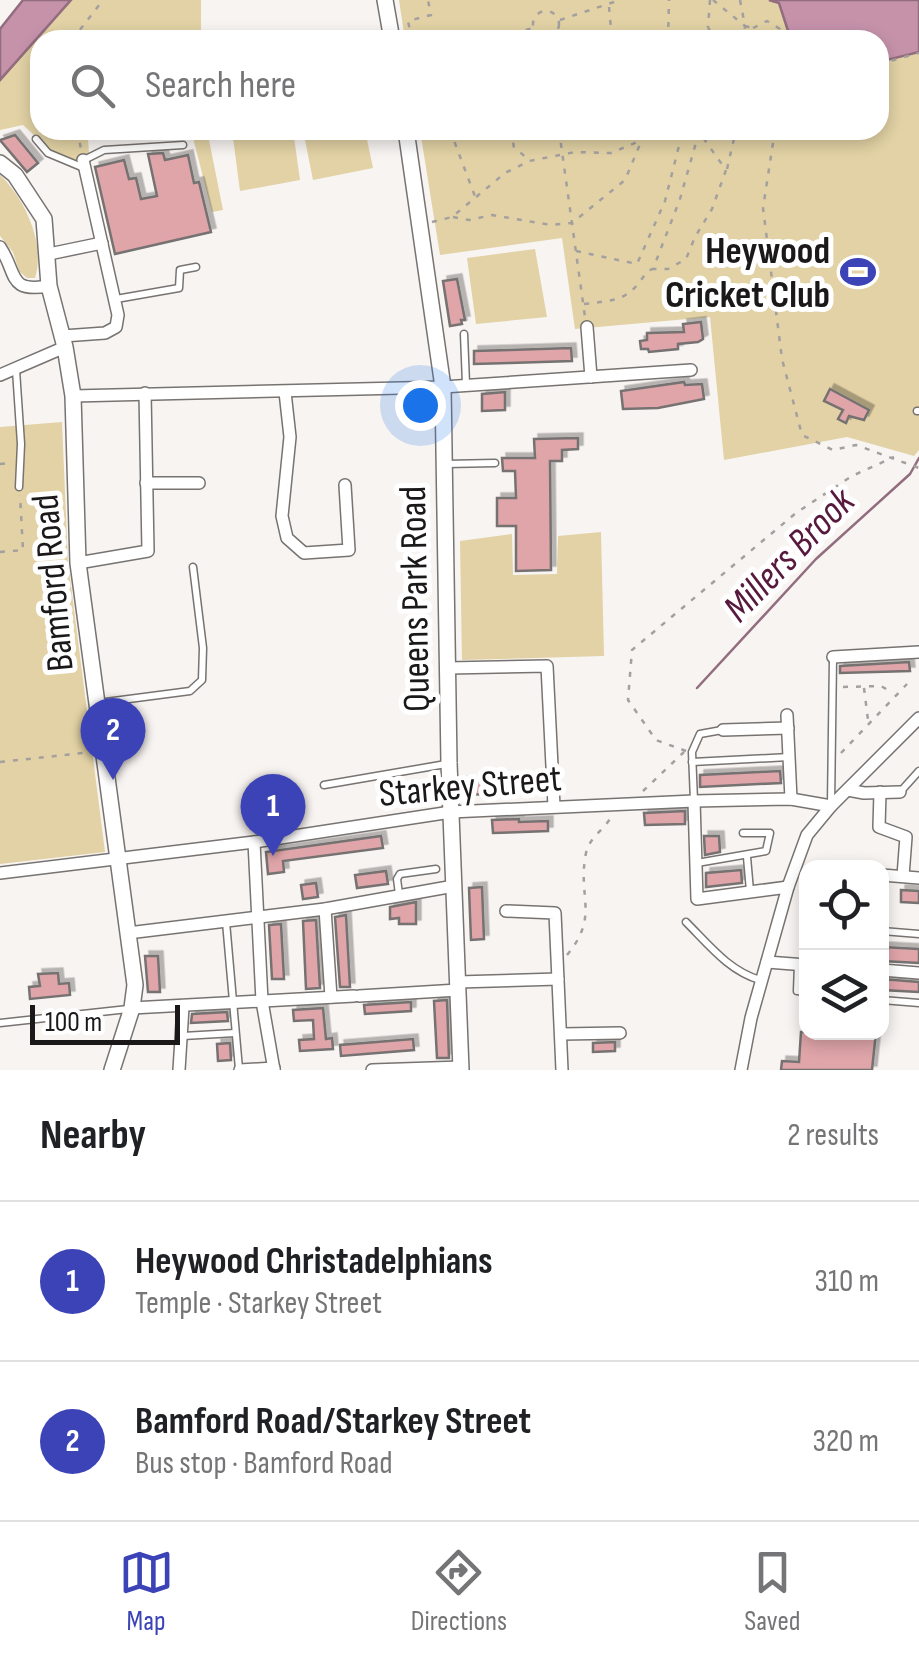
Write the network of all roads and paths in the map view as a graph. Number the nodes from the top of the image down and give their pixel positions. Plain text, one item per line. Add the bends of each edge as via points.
1 (103, 0) edge
2 (386, 0) edge
3 (428, 0) edge
4 (542, 0) edge
5 (620, 0) edge
6 (669, 0) edge
7 (711, 0) edge
8 (740, 0) edge
9 (608, 4) junction
10 (544, 11) junction
11 (559, 21) junction
12 (745, 26) junction
13 (533, 28) joint
14 (753, 28) joint
15 (80, 30) edge
16 (390, 30) edge
17 (410, 30) edge
18 (527, 30) edge
19 (558, 30) edge
20 (611, 30) edge
21 (668, 30) edge
22 (709, 30) edge
23 (745, 30) edge
24 (780, 30) edge
25 (919, 52) edge
26 (889, 61) edge
27 (37, 140) edge
28 (80, 140) edge
29 (407, 140) edge
30 (454, 140) edge
31 (512, 140) edge
32 (560, 140) edge
33 (642, 140) joint
34 (680, 140) edge
35 (696, 140) edge
36 (704, 140) edge
37 (734, 140) edge
38 (774, 140) edge
39 (183, 145) dead end
40 (562, 154) junction
41 (529, 161) junction
42 (0, 163) edge
43 (84, 164) junction
44 (726, 170) junction
45 (476, 199) junction
46 (452, 217) junction
47 (572, 223) junction
48 (420, 224) junction
49 (102, 243) junction
50 (0, 247) edge
51 (576, 252) junction
52 (49, 254) junction
53 (637, 264) junction
54 (196, 267) dead end
55 (653, 269) junction
56 (646, 271) junction
57 (49, 286) junction
58 (114, 299) junction
59 (584, 304) junction
60 (587, 327) joint
61 (464, 334) dead end
62 (64, 342) junction
63 (16, 368) junction
64 (691, 370) dead end
65 (0, 376) edge
66 (591, 377) junction
67 (466, 386) junction
68 (444, 387) junction
69 (285, 392) junction
70 (145, 393) junction
71 (73, 396) junction
72 (894, 457) junction
73 (18, 463) junction
74 (496, 463) dead end
75 (0, 464) edge
76 (445, 464) junction
77 (919, 468) edge
78 (146, 483) junction
79 (199, 483) dead end
80 (345, 485) dead end
81 (20, 487) joint
82 (0, 552) edge
83 (78, 563) junction
84 (193, 567) dead end
85 (919, 652) edge
86 (833, 657) joint
87 (448, 668) junction
88 (906, 684) dead end
89 (864, 687) junction
90 (831, 688) junction
91 (896, 694) junction
92 (97, 703) junction
93 (919, 718) edge
94 (868, 723) junction
95 (724, 730) joint
96 (688, 751) junction
97 (83, 753) dead end
98 (789, 757) junction
99 (830, 757) junction
100 (0, 762) edge
101 (692, 762) junction
102 (449, 763) junction
103 (919, 771) edge
104 (324, 785) dead end
105 (848, 790) junction
106 (880, 792) junction
107 (900, 792) joint
108 (640, 795) dead end
109 (791, 799) junction
110 (694, 801) junction
111 (617, 804) junction
112 (554, 806) junction
113 (831, 806) junction
114 (451, 812) junction
115 (743, 833) dead end
116 (254, 842) junction
117 (747, 856) junction
118 (116, 860) junction
119 (803, 860) edge
120 (696, 863) junction
121 (436, 868) dead end
122 (799, 872) edge
123 (0, 873) edge
124 (889, 875) edge
125 (902, 876) junction
126 (919, 878) edge
127 (454, 886) junction
128 (788, 888) junction
129 (750, 892) junction
130 (400, 896) junction
131 (325, 908) junction
132 (506, 911) dead end
133 (258, 917) junction
134 (226, 921) junction
135 (686, 922) dead end
136 (889, 932) edge
137 (128, 933) junction
138 (919, 934) edge
139 (558, 962) junction
140 (767, 962) junction
141 (799, 964) edge
142 (889, 971) edge
143 (919, 973) edge
144 (558, 979) junction
145 (762, 981) junction
146 (458, 986) junction
147 (331, 998) junction
148 (262, 1001) junction
149 (889, 1001) edge
150 (232, 1004) junction
151 (919, 1004) edge
152 (183, 1007) junction
153 (132, 1008) junction
154 (0, 1023) edge
155 (235, 1033) junction
156 (620, 1033) dead end
157 (562, 1034) junction
158 (183, 1036) junction
159 (461, 1068) edge
160 (274, 1069) edge
161 (112, 1070) edge
162 (179, 1070) edge
163 (239, 1070) edge
164 (372, 1070) edge
165 (562, 1070) edge
166 (741, 1070) edge

1 - 15 path
2 - 16 street
3 - 17 path via 431,15 408,21
4 - 10 path
5 - 9 path
6 - 21 path
7 - 12 path
7 - 22 path
8 - 12 path
9 - 11 path
9 - 20 path
10 - 11 path
10 - 13 path
11 - 19 path
12 - 14 path
12 - 23 path
13 - 18 path
14 - 24 path via 766,21
25 - 26 path
27 - 43 lane via 48,153
28 - 43 path
29 - 48 street, Queens Park Road
30 - 45 path
31 - 41 path
32 - 40 path
33 - 40 path via 611,153
33 - 47 path via 625,180
34 - 53 path via 665,200
35 - 55 path
36 - 44 path
37 - 44 path
38 - 72 path via 763,208 782,358 802,435 833,450 856,444
39 - 43 lane via 104,150
40 - 41 path
40 - 47 path
41 - 45 path
42 - 52 street, Bamford Road via 44,219
43 - 49 street
44 - 55 path via 686,259
45 - 46 path
46 - 47 path
46 - 48 path
47 - 51 path
48 - 68 street, Queens Park Road
49 - 52 street
49 - 58 street
50 - 57 street via 20,286
51 - 53 path
51 - 59 path
52 - 57 street, Bamford Road
53 - 56 path
54 - 58 lane via 180,270 179,288
55 - 56 path
56 - 59 path via 635,291
57 - 62 street, Bamford Road
58 - 62 street via 116,327
59 - 60 path
60 - 66 street
61 - 67 lane
62 - 63 street
62 - 71 street, Bamford Road
63 - 65 street
63 - 73 lane
64 - 66 street
66 - 67 street
67 - 68 street
68 - 69 street
68 - 76 street, Queens Park Road
69 - 70 street
69 - 80 street via 290,437 282,516 287,538 304,553 349,550
70 - 71 street
70 - 78 street
71 - 83 street, Bamford Road
72 - 77 path
72 - 96 path via 796,513 632,650 628,700 656,740
73 - 75 path
73 - 81 lane
74 - 76 lane
76 - 87 street, Queens Park Road
78 - 79 street
78 - 83 street via 148,550
81 - 82 path via 24,550
83 - 92 street, Bamford Road
84 - 92 lane via 202,680 190,691
85 - 86 street
86 - 90 lane
87 - 102 street, Queens Park Road
87 - 112 street via 546,666
88 - 91 path
89 - 90 path
89 - 91 path
89 - 94 path
90 - 99 lane
91 - 94 path
92 - 118 street, Bamford Road
93 - 105 street
94 - 99 path
95 - 96 lane via 700,734
95 - 98 street via 788,721
96 - 101 lane
96 - 108 path
97 - 100 path
98 - 101 lane
98 - 109 street
99 - 113 lane
101 - 110 lane
102 - 104 lane
102 - 114 street, Queens Park Road
103 - 107 lane
105 - 106 street
105 - 113 street
106 - 107 street
106 - 125 street via 879,827 906,837
109 - 110 street, Starkey Street
109 - 113 street, Starkey Street
110 - 111 street, Starkey Street
110 - 120 street
111 - 112 street, Starkey Street
111 - 139 path via 586,855 586,926
112 - 114 street, Starkey Street
113 - 119 street via 808,836
114 - 116 street, Starkey Street
114 - 127 street, Queens Park Road
115 - 117 lane via 771,834 766,851
116 - 118 street, Starkey Street
116 - 133 street
117 - 120 lane
117 - 129 lane
118 - 123 street, Starkey Street
118 - 137 street, Bamford Road
120 - 129 street via 697,898
121 - 130 lane via 400,874
122 - 128 street
124 - 125 street
125 - 126 street
127 - 130 street
127 - 146 street, Queens Park Road
128 - 129 street
128 - 140 street
130 - 131 street
131 - 133 street
131 - 147 street
132 - 139 street via 556,913
133 - 134 street
133 - 148 street
134 - 137 street
134 - 150 lane
135 - 145 lane via 743,975
136 - 138 lane
137 - 153 street, Bamford Road
139 - 144 street
140 - 141 street
140 - 145 street
142 - 143 street
144 - 146 street
144 - 157 street
145 - 166 street
146 - 147 street
146 - 159 street, Queens Park Road
147 - 148 street
148 - 150 street
148 - 160 street
149 - 151 lane
150 - 152 street
150 - 155 lane
152 - 153 street
152 - 158 street
153 - 154 lane
153 - 161 street, Bamford Road
155 - 158 lane
155 - 163 lane
156 - 157 street
157 - 165 street
158 - 162 street
159 - 164 street
160 - 163 street

